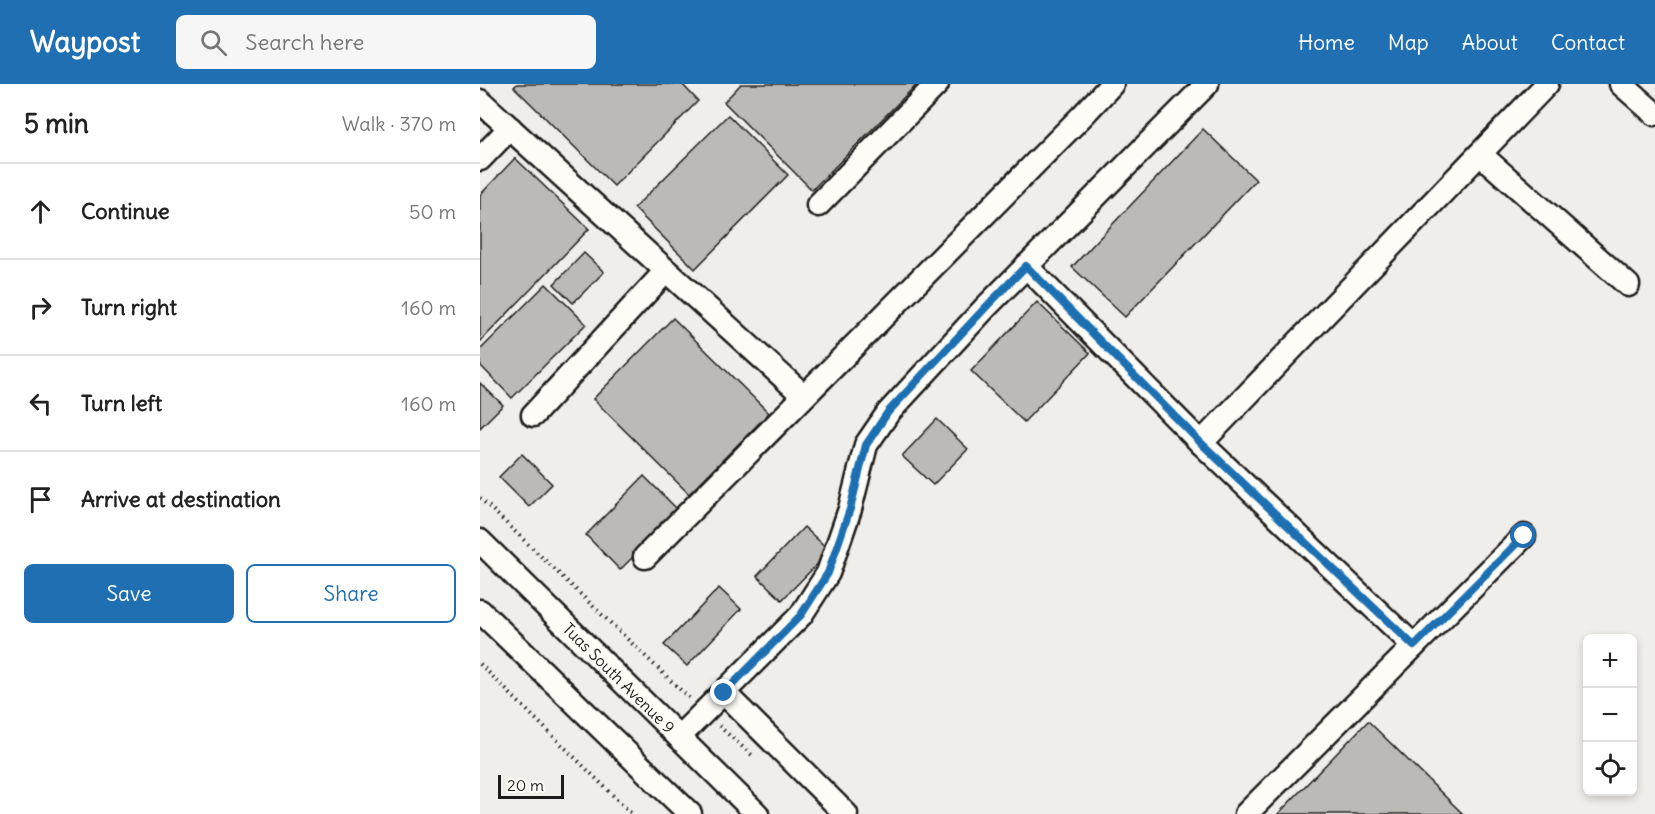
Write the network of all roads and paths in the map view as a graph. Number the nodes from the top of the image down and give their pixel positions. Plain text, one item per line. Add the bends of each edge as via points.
1 (937, 84) edge
2 (1112, 84) edge
3 (1207, 84) edge
4 (1547, 84) edge
5 (1621, 84) edge
6 (480, 101) edge
7 (1655, 114) edge
8 (510, 128) junction
9 (1480, 154) junction
10 (480, 159) edge
11 (818, 205) dead end
12 (1026, 266) junction
13 (666, 271) junction
14 (1628, 285) dead end
15 (804, 396) junction
16 (533, 415) dead end
17 (1201, 443) junction
18 (480, 498) edge
19 (1524, 536) dead end
20 (480, 541) edge
21 (645, 557) dead end
22 (480, 610) edge
23 (1414, 646) junction
24 (480, 664) edge
25 (724, 693) junction
26 (704, 712) junction
27 (679, 737) junction
28 (762, 765) dead end
29 (632, 814) edge
30 (690, 814) edge
31 (757, 814) edge
32 (846, 814) edge
33 (1246, 814) edge

1 - 11 street
2 - 15 street
3 - 12 street
4 - 9 street
5 - 7 street
6 - 8 street
8 - 10 street
8 - 13 street
9 - 14 street
9 - 17 street
12 - 17 street
12 - 25 street via 888,412 866,445 828,573 801,615
13 - 15 street
13 - 16 street
15 - 21 street
17 - 23 street
18 - 26 path
19 - 23 street
20 - 27 street, Tuas South Avenue 9
22 - 30 street
23 - 33 street
24 - 29 path
25 - 26 street
25 - 32 street
26 - 27 street
26 - 28 path
27 - 31 street, Tuas South Avenue 9

